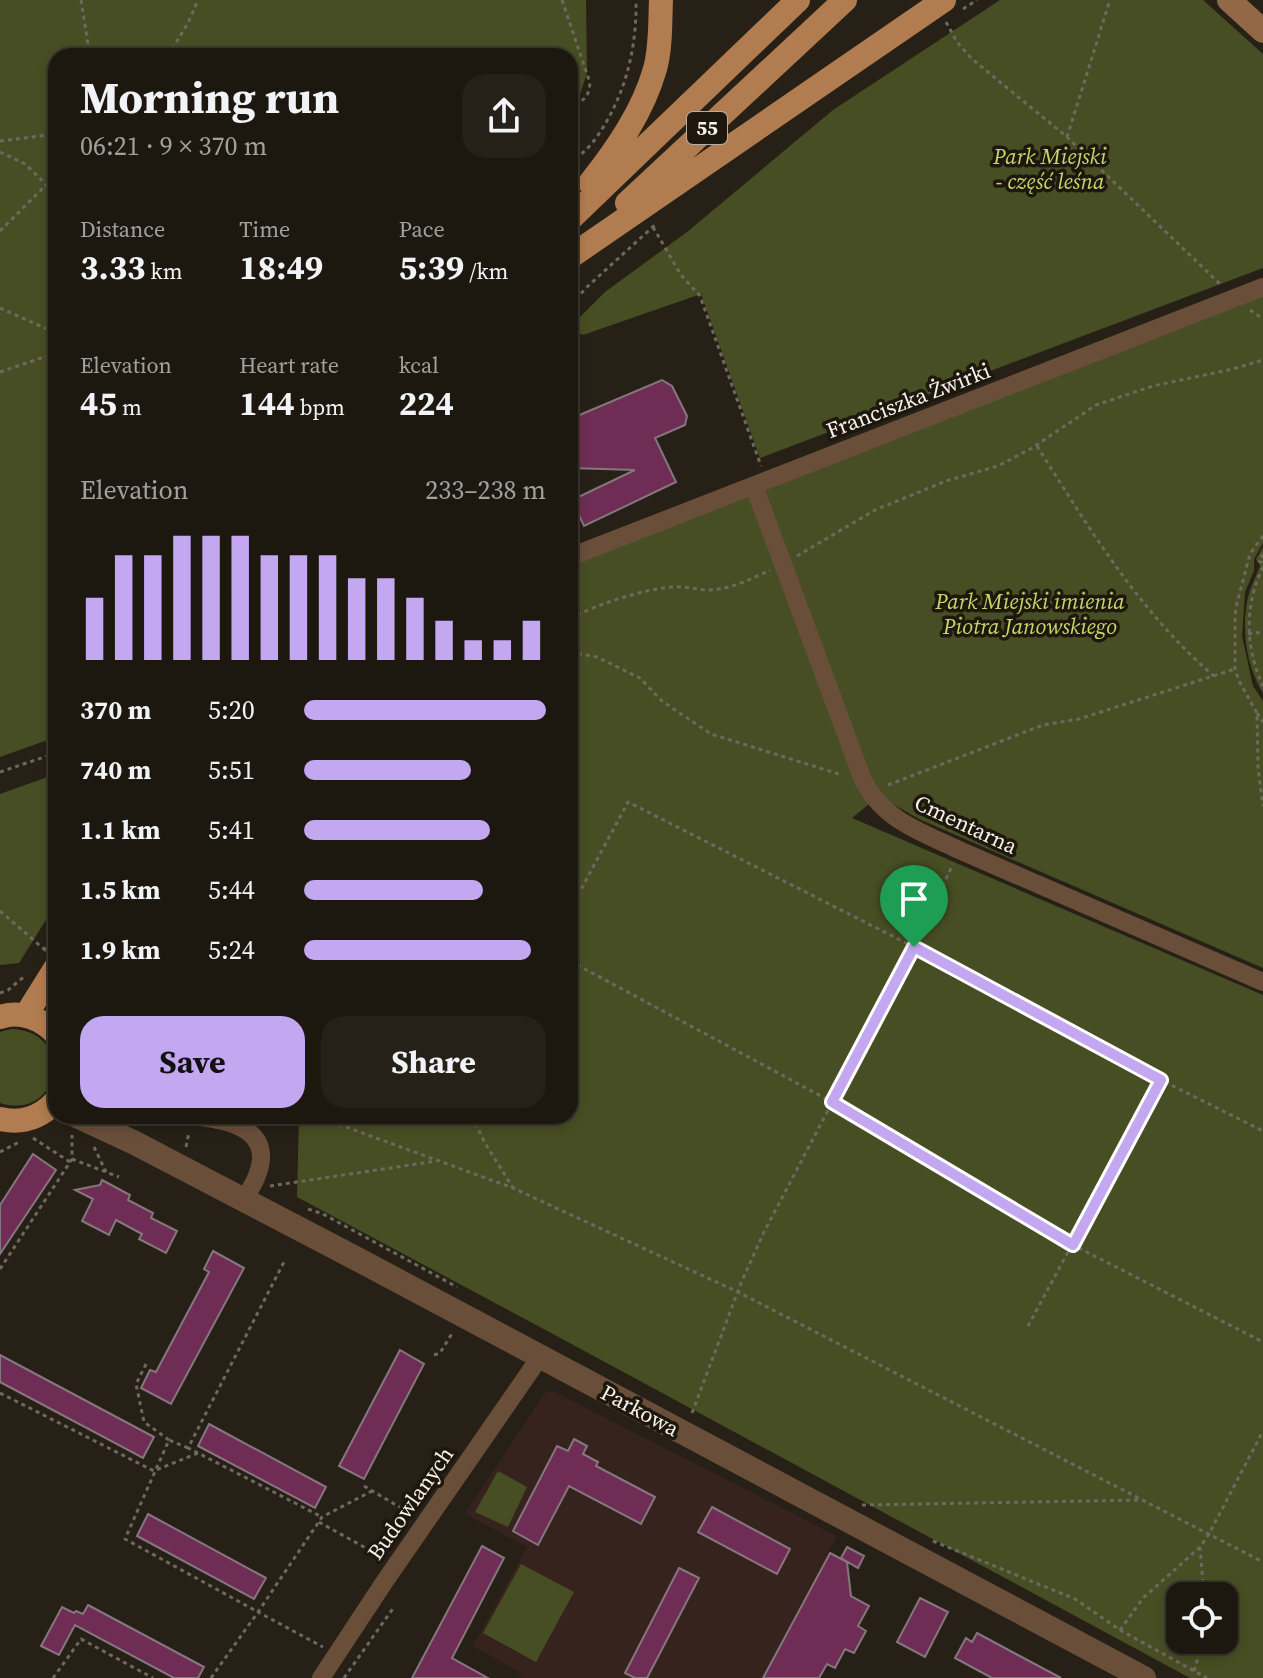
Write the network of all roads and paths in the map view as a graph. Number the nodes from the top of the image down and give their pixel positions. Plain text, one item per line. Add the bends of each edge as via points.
1 (81, 0) edge
2 (198, 0) edge
3 (562, 0) edge
4 (636, 0) edge
5 (661, 0) edge
6 (798, 0) edge
7 (845, 0) edge
8 (1110, 0) edge
9 (1229, 0) edge
10 (945, 10) edge
11 (1263, 31) edge
12 (88, 48) edge
13 (173, 48) edge
14 (578, 103) edge
15 (48, 135) edge
16 (1067, 137) junction
17 (0, 141) edge
18 (0, 152) edge
19 (578, 157) edge
20 (46, 184) junction
21 (48, 190) edge
22 (578, 198) edge
23 (578, 211) edge
24 (653, 227) dead end
25 (0, 231) edge
26 (578, 250) edge
27 (578, 252) edge
28 (1263, 287) edge
29 (1234, 299) junction
30 (0, 308) edge
31 (48, 329) edge
32 (48, 356) edge
33 (1263, 360) edge
34 (0, 372) edge
35 (1036, 445) junction
36 (760, 483) junction
37 (1263, 536) edge
38 (578, 554) edge
39 (1263, 554) edge
40 (783, 564) junction
41 (1263, 565) edge
42 (1257, 582) junction
43 (1263, 584) edge
44 (578, 614) edge
45 (1263, 632) edge
46 (1248, 634) junction
47 (578, 653) edge
48 (1235, 669) junction
49 (1214, 676) junction
50 (1263, 684) edge
51 (1257, 713) junction
52 (1263, 722) edge
53 (48, 756) edge
54 (0, 772) edge
55 (867, 787) junction
56 (1263, 806) edge
57 (959, 850) junction
58 (578, 895) edge
59 (0, 911) edge
60 (914, 947) junction
61 (46, 959) edge
62 (578, 965) edge
63 (30, 969) dead end
64 (1263, 982) edge
65 (0, 993) edge
66 (26, 1015) junction
67 (0, 1017) edge
68 (48, 1028) edge
69 (1161, 1080) junction
70 (832, 1102) junction
71 (48, 1109) edge
72 (1, 1122) edge
73 (75, 1124) edge
74 (111, 1124) edge
75 (233, 1124) edge
76 (338, 1124) edge
77 (476, 1124) edge
78 (1263, 1131) edge
79 (33, 1138) dead end
80 (92, 1142) dead end
81 (135, 1143) junction
82 (71, 1161) junction
83 (439, 1161) junction
84 (106, 1172) junction
85 (119, 1177) dead end
86 (513, 1188) junction
87 (255, 1189) junction
88 (274, 1194) dead end
89 (298, 1206) dead end
90 (1073, 1245) junction
91 (285, 1260) dead end
92 (0, 1269) edge
93 (458, 1288) dead end
94 (738, 1292) junction
95 (457, 1326) dead end
96 (1028, 1326) dead end
97 (1263, 1342) edge
98 (434, 1355) dead end
99 (540, 1357) junction
100 (146, 1364) dead end
101 (0, 1393) edge
102 (692, 1414) dead end
103 (1263, 1431) edge
104 (169, 1440) junction
105 (188, 1448) junction
106 (198, 1453) junction
107 (154, 1471) junction
108 (364, 1486) dead end
109 (372, 1491) junction
110 (1143, 1500) junction
111 (874, 1512) dead end
112 (322, 1517) junction
113 (318, 1522) junction
114 (425, 1523) junction
115 (1209, 1534) junction
116 (924, 1537) dead end
117 (1200, 1547) junction
118 (1263, 1562) edge
119 (396, 1565) junction
120 (1203, 1582) edge
121 (394, 1607) dead end
122 (258, 1612) junction
123 (1120, 1630) junction
124 (336, 1654) junction
125 (1199, 1654) edge
126 (1194, 1671) junction
127 (53, 1678) edge
128 (153, 1678) edge
129 (211, 1678) edge
130 (321, 1678) edge
131 (344, 1678) edge
132 (1144, 1678) edge
133 (1207, 1678) edge

1 - 12 path
2 - 13 path
3 - 14 path via 590,83 589,94
4 - 19 path via 625,81 595,139
5 - 22 main road via 660,39 645,95 631,125
6 - 23 main road, 55
7 - 26 main road, 55
8 - 16 path
9 - 11 main road
10 - 16 path via 957,42 972,59
10 - 27 main road
15 - 17 path
16 - 29 path
18 - 20 path via 25,164
20 - 21 path
20 - 25 path
24 - 36 path via 700,296
28 - 29 street, Franciszka Żwirki
29 - 36 street, Franciszka Żwirki
30 - 31 path
32 - 34 path
33 - 35 path via 1096,405
35 - 40 path via 998,466 875,510
35 - 49 path via 1124,578 1187,653
36 - 38 street, Franciszka Żwirki
36 - 40 street, Cmentarna
37 - 48 path via 1250,554 1236,607
39 - 41 path
40 - 44 path via 742,583 713,590 673,587
40 - 55 street, Cmentarna
41 - 42 path
42 - 43 path
42 - 46 path
45 - 46 path
46 - 50 path
47 - 55 path via 640,678 662,701 711,734
48 - 49 path
48 - 51 path
49 - 55 path via 1079,719 1043,725 903,779
51 - 52 path
51 - 56 path
53 - 54 path
55 - 57 street, Cmentarna via 884,810
57 - 60 path
57 - 64 street, Cmentarna
58 - 60 path via 628,802
59 - 61 path
60 - 69 path
60 - 70 path
61 - 66 main road
62 - 70 path
63 - 65 path
66 - 67 main road
66 - 68 main road
69 - 78 path
69 - 90 path
70 - 90 path
70 - 94 path
71 - 72 main road via 31,1119
73 - 81 street, Parkowa
73 - 82 path
74 - 81 street, Parkowa
75 - 87 street via 258,1143 262,1158
76 - 83 path
77 - 86 path
79 - 82 path
80 - 84 path
81 - 87 street, Parkowa
82 - 84 path
82 - 92 path
83 - 86 path
83 - 87 path
84 - 85 path
86 - 94 path
87 - 88 path
87 - 99 street, Parkowa
89 - 93 path via 323,1214
90 - 96 path
90 - 97 path
91 - 105 path
94 - 102 path
94 - 110 path
95 - 98 path
99 - 114 street, Budowlanych
99 - 132 street, Parkowa
100 - 104 path via 136,1384 144,1422
101 - 107 path
103 - 115 path
104 - 105 path
104 - 107 path
105 - 106 path
106 - 107 path
106 - 112 path
107 - 122 path via 125,1539
108 - 109 path
109 - 112 path
109 - 114 path
110 - 111 path via 862,1505
110 - 115 path
112 - 113 path
113 - 119 path
113 - 122 path
114 - 119 street, Budowlanych
115 - 117 path
115 - 118 path
116 - 123 path via 1075,1599
117 - 120 path
117 - 123 path via 1143,1598
119 - 124 street, Budowlanych
121 - 131 path
122 - 124 path
122 - 129 path
123 - 126 path
124 - 130 street, Budowlanych
125 - 126 path
126 - 133 path
127 - 128 path via 81,1639

